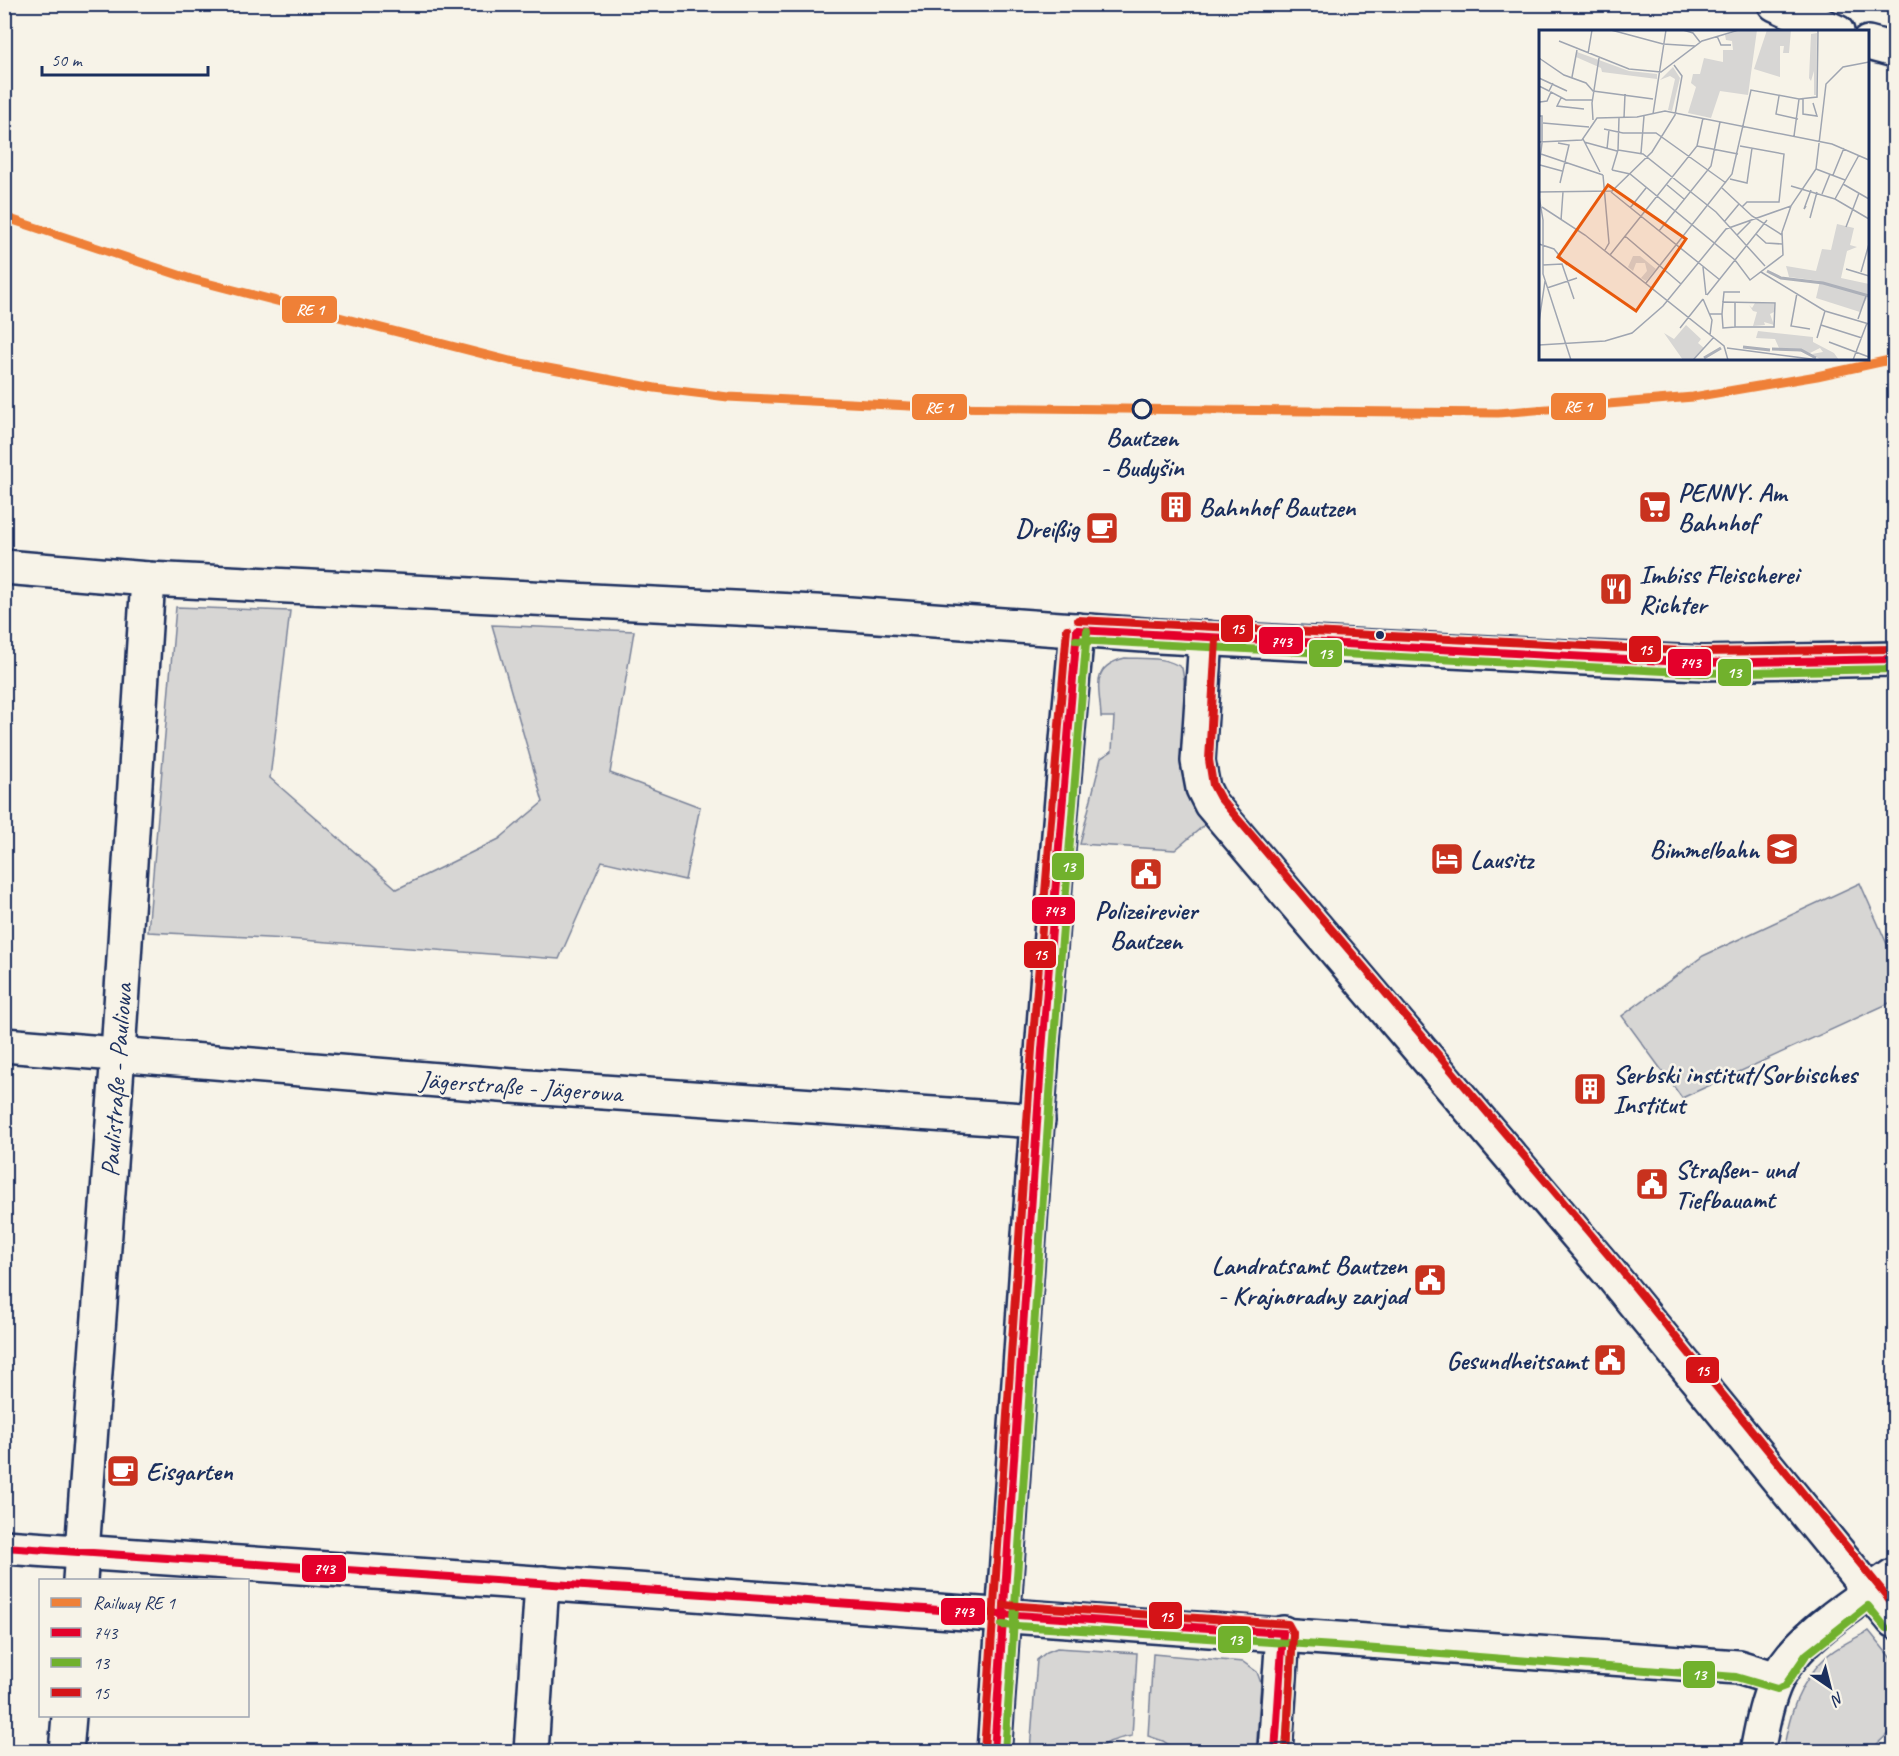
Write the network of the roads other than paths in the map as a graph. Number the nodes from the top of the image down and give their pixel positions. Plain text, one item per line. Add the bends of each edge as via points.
1 (1774, 4) edge
2 (1832, 30) edge
3 (1869, 43) edge
4 (1894, 50) edge
5 (4, 567) edge
6 (148, 579) junction
7 (1077, 630) junction
8 (1206, 638) junction
9 (1894, 659) edge
10 (4, 1045) edge
11 (118, 1053) junction
12 (1038, 1121) junction
13 (4, 1547) edge
14 (81, 1566) edge
15 (542, 1583) junction
16 (1882, 1583) edge
17 (1004, 1615) junction
18 (1894, 1621) edge
19 (1283, 1633) junction
20 (1777, 1679) junction
21 (69, 1717) edge
22 (66, 1752) edge
23 (531, 1752) edge
24 (994, 1752) edge
25 (1275, 1752) edge
26 (1757, 1752) edge

1 - 2 street
3 - 4 street
5 - 6 street
6 - 7 street via 644,602
6 - 11 street, Paulistraße - Pauliowa
7 - 8 street
7 - 12 street
8 - 9 street via 1703,663
8 - 16 street via 1198,761 1203,788 1211,804 1601,1263
10 - 11 street, Jägerstraße - Jägerowa
11 - 12 street, Jägerstraße - Jägerowa via 513,1086
11 - 14 street, Paulistraße - Pauliowa
12 - 17 street
13 - 14 street
14 - 15 street
15 - 17 street
15 - 23 street
16 - 18 street
16 - 20 street via 1798,1648
17 - 19 street
17 - 24 street
19 - 20 street via 1738,1666
19 - 25 street
20 - 26 street
21 - 22 street

